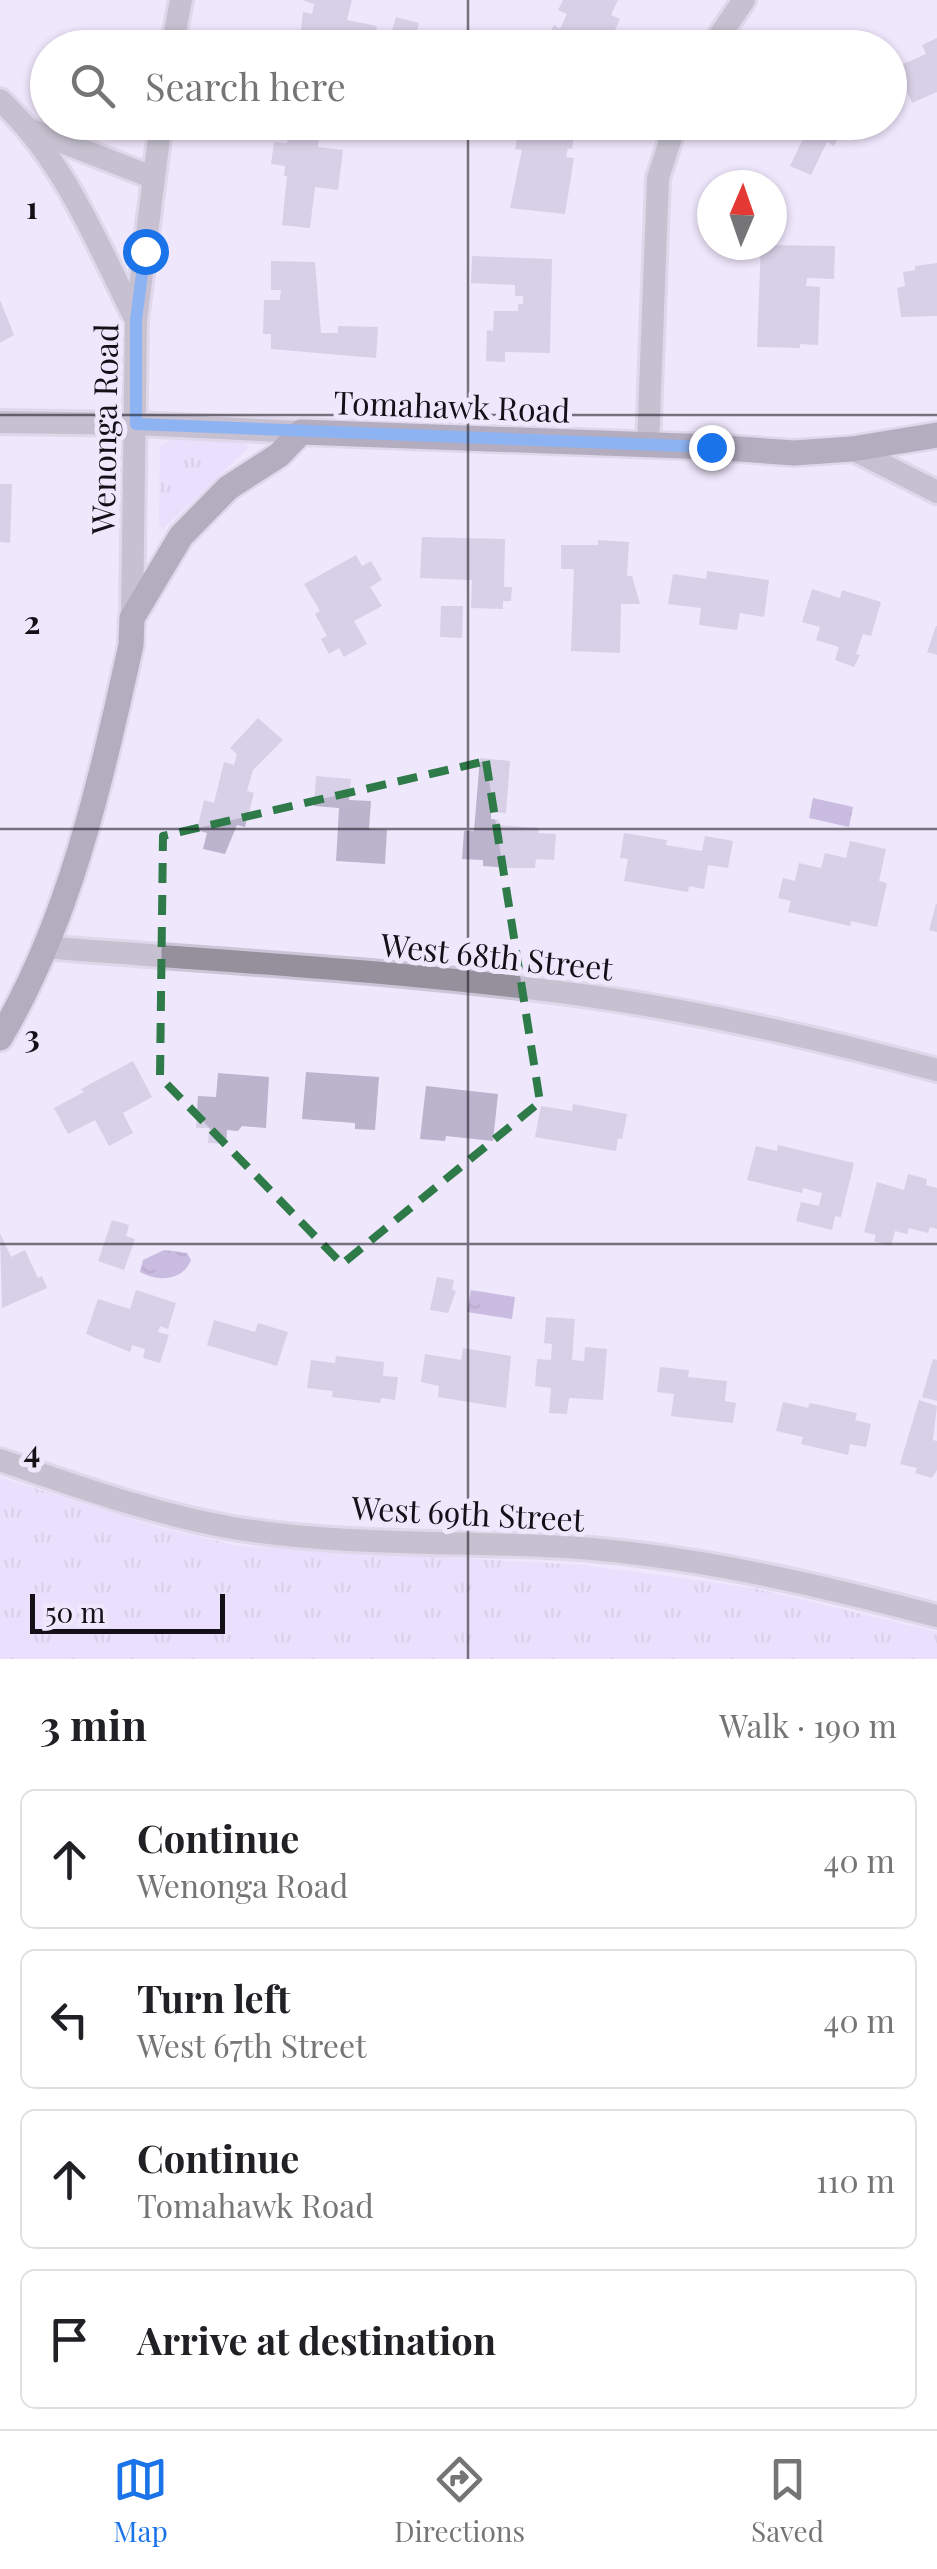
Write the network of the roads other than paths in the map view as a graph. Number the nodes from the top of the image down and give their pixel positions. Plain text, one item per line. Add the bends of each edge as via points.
1 (181, 0) edge
2 (744, 0) edge
3 (175, 30) edge
4 (723, 30) edge
5 (0, 100) edge
6 (28, 129) joint
7 (30, 132) edge
8 (36, 140) edge
9 (56, 140) edge
10 (158, 140) edge
11 (670, 140) edge
12 (154, 178) junction
13 (136, 320) junction
14 (0, 422) edge
15 (136, 424) junction
16 (301, 432) junction
17 (937, 435) edge
18 (648, 444) junction
19 (852, 450) junction
20 (937, 492) edge
21 (132, 618) junction
22 (44, 947) junction
23 (0, 1038) edge
24 (937, 1070) edge
25 (0, 1460) edge
26 (937, 1616) edge

1 - 3 street
2 - 4 street
5 - 6 street
6 - 7 street
8 - 13 street
9 - 12 street
10 - 12 street, Wenonga Road
11 - 18 street via 658,178
12 - 13 street, Wenonga Road
13 - 15 street, Wenonga Road
14 - 15 street
15 - 16 street
15 - 21 street, Wenonga Road
16 - 18 street, Tomahawk Road
16 - 21 street, Tomahawk Road via 228,488 182,536
17 - 19 street, Tomahawk Road
18 - 19 street, Tomahawk Road
19 - 20 street
21 - 22 street, Tomahawk Road via 100,779
22 - 23 street, Tomahawk Road
22 - 24 street, West 68th Street via 574,994 788,1032
25 - 26 street, West 69th Street via 232,1528 656,1557

